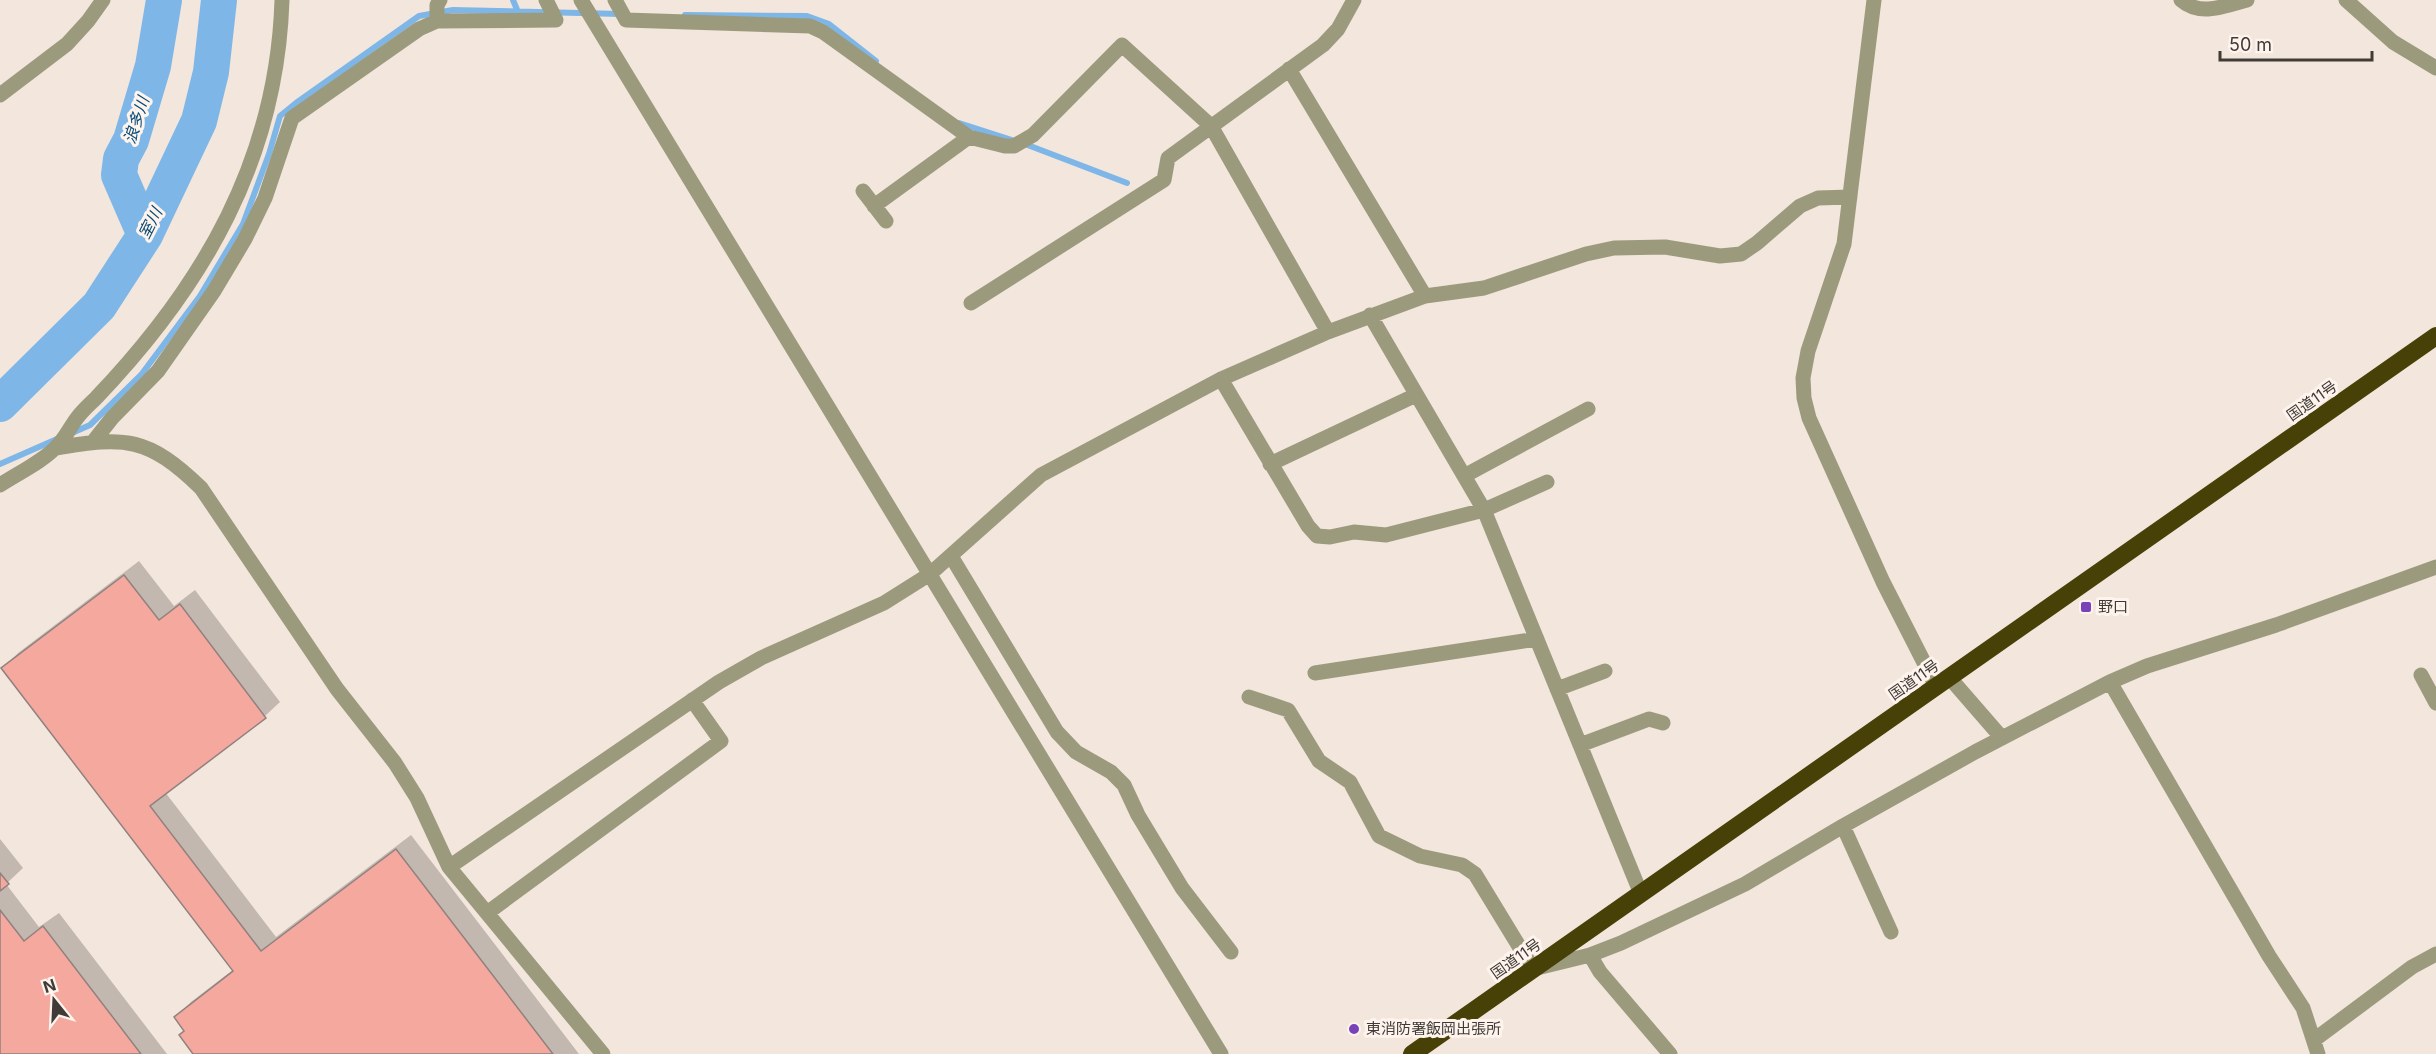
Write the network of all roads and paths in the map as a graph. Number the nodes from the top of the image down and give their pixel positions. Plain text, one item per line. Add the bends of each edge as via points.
1 (103, 0) edge
2 (282, 0) edge
3 (440, 0) edge
4 (546, 0) edge
5 (581, 0) edge
6 (615, 0) edge
7 (1354, 0) edge
8 (1874, 0) edge
9 (2181, 0) edge
10 (2247, 0) edge
11 (2346, 0) edge
12 (437, 21) junction
13 (2436, 68) edge
14 (1289, 69) junction
15 (0, 95) edge
16 (1211, 126) junction
17 (969, 137) junction
18 (863, 191) dead end
19 (1851, 197) junction
20 (874, 206) junction
21 (886, 221) dead end
22 (1425, 296) junction
23 (971, 303) dead end
24 (1370, 315) junction
25 (1328, 332) junction
26 (2436, 336) edge
27 (1221, 380) junction
28 (1416, 395) junction
29 (1588, 409) dead end
30 (93, 442) junction
31 (56, 448) junction
32 (1270, 464) junction
33 (1464, 476) junction
34 (1547, 482) dead end
35 (0, 485) edge
36 (1484, 510) junction
37 (951, 556) junction
38 (2436, 567) edge
39 (930, 574) junction
40 (1537, 639) junction
41 (1605, 671) dead end
42 (1315, 673) dead end
43 (2421, 675) dead end
44 (1943, 681) junction
45 (2110, 682) junction
46 (1557, 689) junction
47 (1249, 697) dead end
48 (692, 700) junction
49 (2436, 703) edge
50 (1663, 723) dead end
51 (2002, 738) junction
52 (1580, 745) junction
53 (1843, 826) junction
54 (449, 867) junction
55 (1641, 894) junction
56 (487, 913) junction
57 (1891, 932) dead end
58 (1232, 952) dead end
59 (2436, 954) edge
60 (1590, 955) junction
61 (1533, 969) junction
62 (2316, 1047) edge
63 (603, 1054) edge
64 (1221, 1054) edge
65 (1412, 1054) edge
66 (1670, 1054) edge

1 - 15 street via 67,44
2 - 31 street via 267,106 252,163 229,216 165,319 78,416
3 - 12 street via 436,5
4 - 12 street via 556,20
5 - 39 street
6 - 17 street via 626,20 810,26
7 - 14 street via 1338,29 1323,45
8 - 19 street
9 - 10 street via 2197,10
11 - 13 street via 2393,42
12 - 30 street via 418,29 292,118 265,198 214,291 158,371
14 - 16 street
14 - 22 street
16 - 17 street via 1122,45 1033,135 1014,146
16 - 23 street via 1168,158 1164,180
16 - 25 street
17 - 20 street
18 - 20 street
19 - 22 street via 1818,198 1800,207 1741,254 1720,256 1665,247 1614,248 1484,288
19 - 44 street via 1844,244 1808,351 1804,398 1809,418 1883,582
20 - 21 street
22 - 24 street
24 - 25 street
24 - 28 street
25 - 27 street
26 - 44 highway, 国道11号
27 - 32 street
27 - 37 street via 1041,475
28 - 32 street
28 - 33 street
29 - 33 street
30 - 31 street
30 - 54 street via 141,444 176,463 201,488 337,689 395,763 417,798
31 - 35 street
32 - 36 street via 1317,536 1354,532 1386,535
33 - 36 street
34 - 36 street
36 - 40 street
37 - 39 street
37 - 58 street via 1057,732 1076,752 1124,785 1182,888
38 - 45 street
39 - 48 street via 884,603 761,658
39 - 64 street
40 - 42 street
40 - 46 street
41 - 46 street
43 - 49 street
44 - 51 street
44 - 55 highway, 国道11号
45 - 51 street
45 - 62 street via 2303,1008
46 - 52 street
47 - 61 street via 1288,710 1319,761 1350,782 1379,836 1420,856 1462,865 1475,874
48 - 54 street
48 - 56 street via 722,741
50 - 52 street via 1649,719
51 - 53 street
52 - 55 street
53 - 57 street
53 - 60 street via 1745,885
54 - 56 street
55 - 61 highway, 国道11号
56 - 63 street
59 - 62 street via 2412,967
60 - 61 street
60 - 66 street
61 - 65 highway, 国道11号

